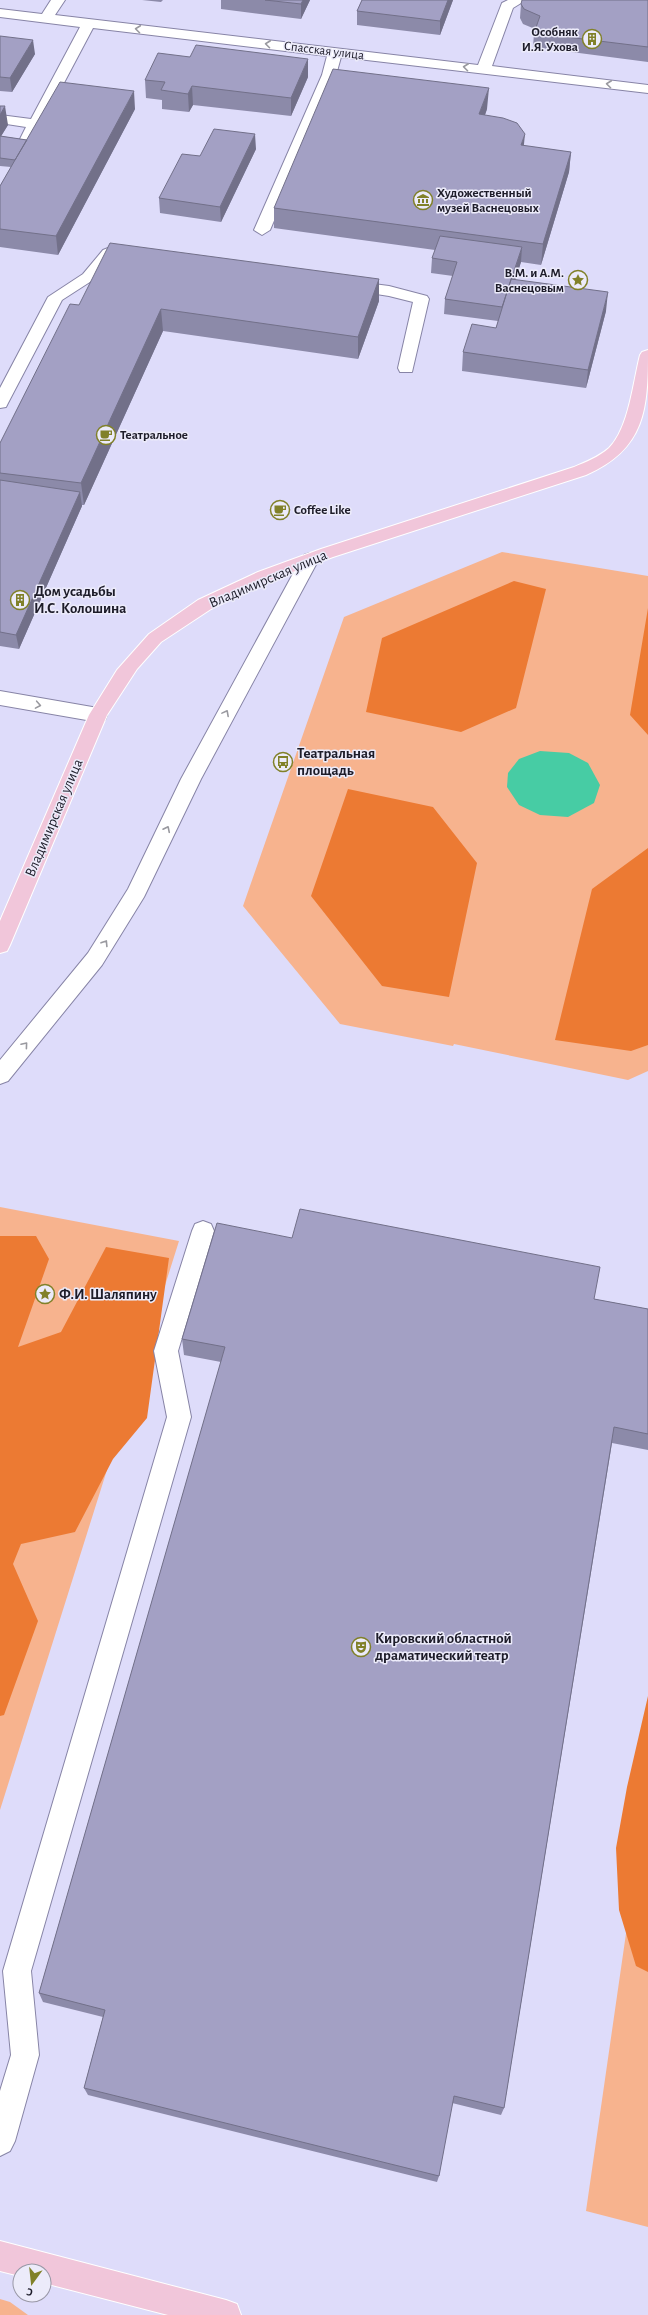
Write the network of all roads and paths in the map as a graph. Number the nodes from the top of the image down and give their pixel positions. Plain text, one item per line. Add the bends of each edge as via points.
1 (58, 0) edge
2 (518, 0) edge
3 (0, 13) edge
4 (46, 18) junction
5 (89, 23) junction
6 (335, 52) junction
7 (484, 70) junction
8 (648, 89) edge
9 (51, 94) junction
10 (66, 96) edge
11 (0, 119) edge
12 (35, 124) junction
13 (23, 147) edge
14 (262, 230) dead end
15 (139, 257) edge
16 (334, 284) edge
17 (648, 355) edge
18 (406, 368) dead end
19 (0, 403) edge
20 (310, 558) junction
21 (0, 698) edge
22 (98, 716) junction
23 (0, 945) edge
24 (0, 1075) edge
25 (203, 1231) dead end
26 (0, 2141) edge
27 (0, 2256) edge
28 (226, 2315) edge

1 - 4 street
2 - 7 street via 507,6
3 - 4 street, Спасская улица
4 - 5 street, Спасская улица
6 -> 5 street, Спасская улица
5 - 9 street
7 -> 6 street, Спасская улица
6 - 14 street via 329,75
8 -> 7 street, Спасская улица
9 - 10 street
9 - 12 street
11 - 12 street
12 - 13 street
15 - 19 street via 108,253 88,277 56,297
16 - 18 street via 389,291 422,299
17 - 20 main road, Владимирская улица via 630,428 615,450 598,462 580,471
20 - 22 main road, Владимирская улица via 207,604 172,625 137,656 118,680
24 -> 20 street via 95,959 137,892 191,779
21 -> 22 street
22 - 23 main road, Владимирская улица
25 - 26 street via 166,1351 179,1417 16,1971 25,2055
27 - 28 main road

